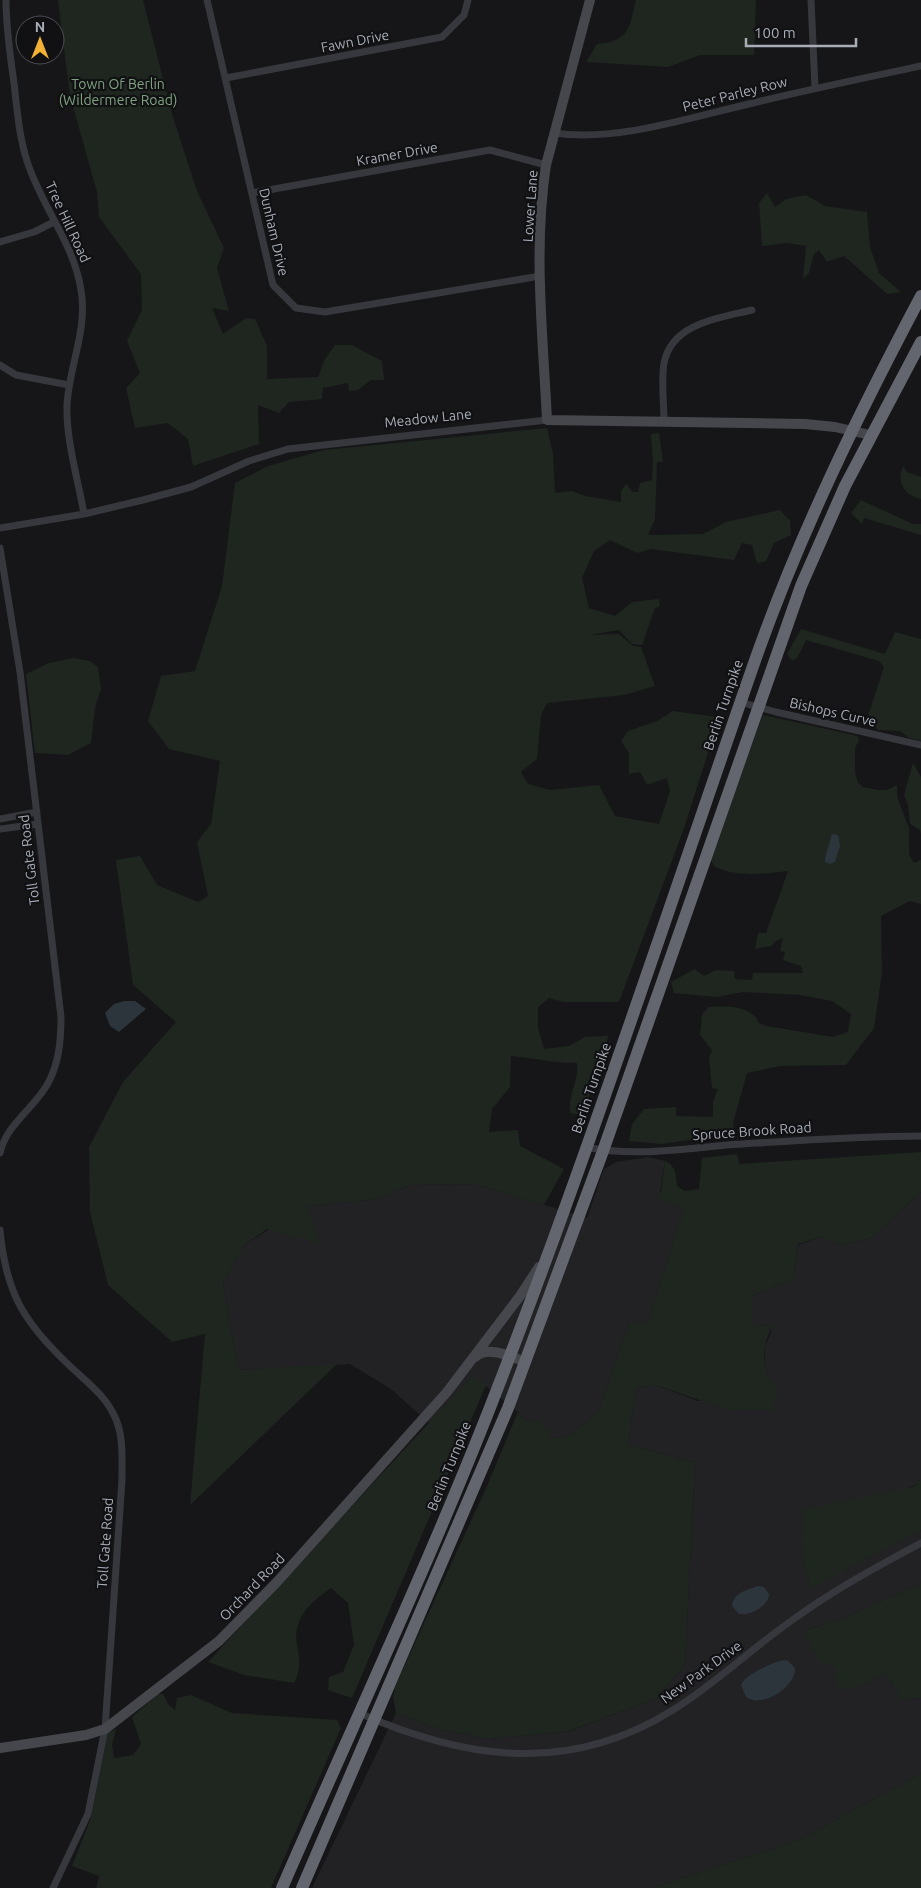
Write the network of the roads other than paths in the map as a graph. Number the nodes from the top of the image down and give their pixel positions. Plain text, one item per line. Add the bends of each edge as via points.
1 (6, 0) edge
2 (208, 0) edge
3 (468, 0) edge
4 (590, 0) edge
5 (811, 0) edge
6 (921, 66) edge
7 (226, 78) junction
8 (815, 88) junction
9 (554, 133) junction
10 (546, 165) junction
11 (252, 193) junction
12 (54, 222) junction
13 (0, 242) edge
14 (540, 276) junction
15 (921, 296) edge
16 (752, 310) dead end
17 (921, 342) edge
18 (0, 365) edge
19 (69, 385) junction
20 (547, 420) junction
21 (664, 422) junction
22 (852, 430) junction
23 (870, 435) junction
24 (84, 514) junction
25 (0, 528) edge
26 (0, 548) edge
27 (740, 702) junction
28 (757, 707) junction
29 (921, 745) edge
30 (36, 812) junction
31 (2, 819) edge
32 (38, 824) junction
33 (3, 829) edge
34 (921, 1136) edge
35 (586, 1147) junction
36 (603, 1150) junction
37 (0, 1153) edge
38 (0, 1230) edge
39 (549, 1250) junction
40 (509, 1357) junction
41 (526, 1362) junction
42 (469, 1363) junction
43 (921, 1543) edge
44 (359, 1713) junction
45 (375, 1720) junction
46 (105, 1729) junction
47 (0, 1748) edge
48 (54, 1888) edge
49 (282, 1888) edge
50 (302, 1888) edge

1 - 12 street, Tree Hill Road via 20,131 28,162
2 - 7 street, Dunham Drive
3 - 7 street, Fawn Drive via 464,16 442,37
4 - 9 street, Lower Lane
5 - 8 street
6 - 8 street, Peter Parley Row
7 - 11 street, Dunham Drive
8 - 9 street, Peter Parley Row via 656,126 579,137
9 - 10 street, Lower Lane
10 - 11 street, Kramer Drive via 490,150
10 - 14 street, Lower Lane via 542,188
11 - 14 street, Dunham Drive via 273,285 296,308 325,312
12 - 13 street
12 - 19 street, Tree Hill Road via 72,255 83,307
14 - 20 street, Lower Lane
15 - 22 highway, Berlin Turnpike
16 - 21 street via 710,320 683,332 670,348 664,364
17 - 23 highway
18 - 19 street via 16,375
19 - 24 street, Tree Hill Road via 68,422
20 - 21 street, Meadow Lane
20 - 24 street, Meadow Lane via 288,449 249,460 191,487
21 - 22 street, Meadow Lane via 805,424
22 - 23 street, Meadow Lane
22 - 27 highway, Berlin Turnpike via 786,577
23 - 28 highway via 810,563
24 - 25 street, Meadow Lane
26 - 30 street, Toll Gate Road via 18,656
27 - 28 street, Bishops Curve
27 - 35 highway, Berlin Turnpike
28 - 29 street, Bishops Curve
28 - 36 highway
30 - 31 street
30 - 32 street, Toll Gate Road
31 - 33 street
32 - 33 street
32 - 37 street, Toll Gate Road via 59,993 60,1051 46,1086 11,1129
34 - 36 street, Spruce Brook Road via 840,1137 656,1151
35 - 36 street, Spruce Brook Road
35 - 39 highway, Berlin Turnpike
36 - 41 highway
38 - 46 street, Toll Gate Road via 8,1281 20,1307 48,1345 106,1400 122,1439
39 - 40 highway, Berlin Turnpike
39 - 42 street, Orchard Road via 520,1296
40 - 41 street, Orchard Road
40 - 42 street, Orchard Road via 481,1352
40 - 44 highway, Berlin Turnpike via 455,1492
41 - 45 highway via 478,1483
42 - 46 street, Orchard Road via 345,1508 234,1627
43 - 45 street, New Park Drive via 816,1604 673,1710 599,1743 545,1753 488,1752 432,1741
44 - 45 street, New Park Drive
44 - 49 highway, Berlin Turnpike
45 - 50 highway
46 - 47 street, Orchard Road via 86,1735
46 - 48 street, Toll Gate Road via 88,1814

